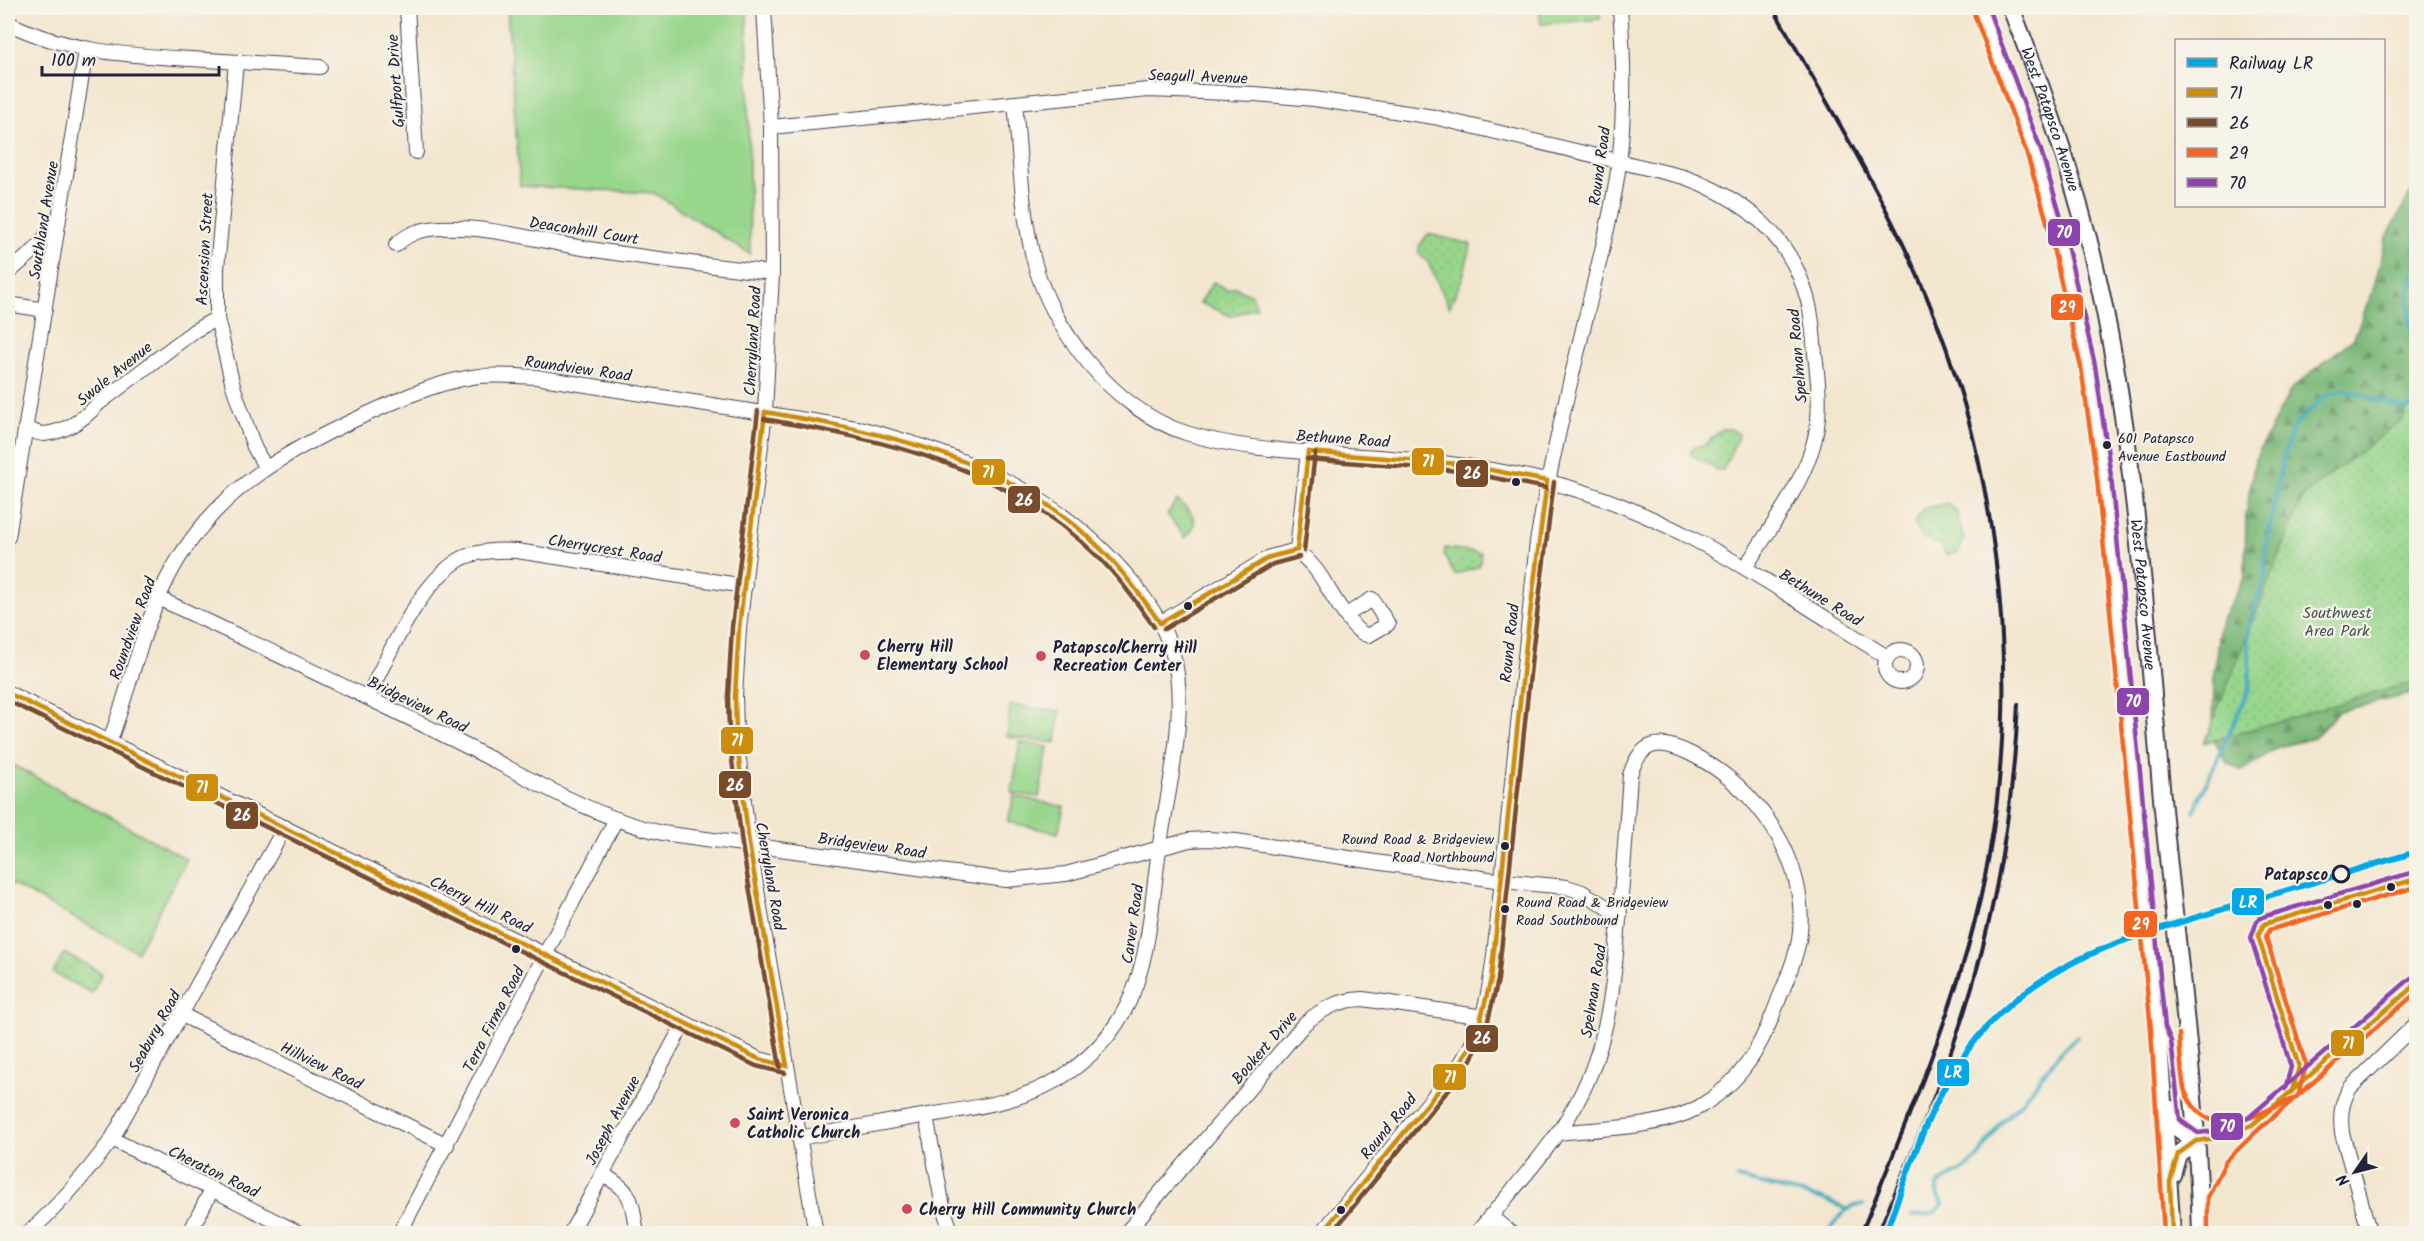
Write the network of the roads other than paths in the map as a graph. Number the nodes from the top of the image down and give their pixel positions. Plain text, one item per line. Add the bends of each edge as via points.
1 (407, 8) edge
2 (764, 8) edge
3 (1620, 8) edge
4 (1980, 8) edge
5 (2010, 8) edge
6 (8, 23) edge
7 (86, 50) junction
8 (236, 62) junction
9 (320, 67) dead end
10 (1015, 103) junction
11 (771, 127) junction
12 (416, 152) dead end
13 (1619, 163) junction
14 (60, 218) junction
15 (396, 245) dead end
16 (8, 273) edge
17 (772, 273) junction
18 (8, 304) edge
19 (45, 310) junction
20 (217, 318) junction
21 (765, 412) junction
22 (25, 428) junction
23 (1308, 452) junction
24 (264, 467) junction
25 (1547, 481) junction
26 (8, 527) edge
27 (1297, 550) junction
28 (1745, 568) junction
29 (745, 586) junction
30 (158, 598) junction
31 (1346, 615) dead end
32 (1160, 622) junction
33 (1887, 657) dead end
34 (8, 693) edge
35 (367, 697) junction
36 (109, 743) junction
37 (616, 819) junction
38 (285, 827) junction
39 (749, 844) junction
40 (1159, 848) junction
41 (1502, 881) junction
42 (1620, 915) junction
43 (544, 953) junction
44 (182, 1015) junction
45 (1484, 1017) junction
46 (684, 1023) junction
47 (2416, 1024) edge
48 (2158, 1029) junction
49 (787, 1066) junction
50 (926, 1116) junction
51 (1557, 1133) junction
52 (799, 1138) junction
53 (112, 1139) junction
54 (2196, 1141) junction
55 (447, 1145) junction
56 (602, 1174) junction
57 (2170, 1182) junction
58 (212, 1189) junction
59 (1490, 1216) junction
60 (27, 1233) edge
61 (189, 1233) edge
62 (302, 1233) edge
63 (399, 1233) edge
64 (570, 1233) edge
65 (637, 1233) edge
66 (816, 1233) edge
67 (952, 1233) edge
68 (1125, 1233) edge
69 (1321, 1233) edge
70 (1476, 1233) edge
71 (1512, 1233) edge
72 (2172, 1233) edge
73 (2201, 1233) edge
74 (2370, 1233) edge

1 - 12 street, Gulfport Drive
2 - 11 street, Cherryland Road
3 - 13 street, Round Road via 1623,110
4 - 48 main road, West Patapsco Avenue via 2025,127 2053,216 2088,366 2104,477
5 - 54 main road, West Patapsco Avenue via 2036,72 2080,208 2116,372 2131,475
6 - 7 street via 43,39
7 - 8 street
7 - 14 street, Southland Avenue
8 - 9 street
8 - 20 street, Ascension Street via 217,268
10 - 11 street, Seagull Avenue
10 - 13 street, Seagull Avenue via 1148,90 1314,99 1434,117
10 - 23 street, Bethune Road via 1033,258 1055,315 1089,364 1132,404 1183,432 1240,447
11 - 17 street, Cherryland Road
13 - 25 street, Round Road
13 - 28 street, Spelman Road via 1684,177 1712,186 1736,200 1780,242 1796,266 1805,290 1812,315 1819,392 1812,449 1801,475
14 - 16 street via 36,249
14 - 19 street, Southland Avenue
15 - 17 street, Deaconhill Court via 412,232 466,229
17 - 21 street, Cherryland Road
18 - 19 street
19 - 22 street, Southland Avenue
20 - 22 street, Swale Avenue via 117,389 85,418 42,434
20 - 24 street, Ascension Street via 233,386
21 - 24 street, Roundview Road via 536,377 472,377 407,395 314,438
21 - 29 street, Cherryland Road
21 - 32 street, Roundview Road via 863,429 912,443 1024,489 1060,513 1108,554
22 - 26 street, Southland Avenue
23 - 25 street, Bethune Road via 1460,464
23 - 27 street
24 - 30 street, Roundview Road via 197,532
25 - 28 street, Bethune Road via 1653,519
25 - 41 street, Round Road via 1531,590
27 - 31 street via 1317,570
27 - 32 street via 1270,557
28 - 33 street, Bethune Road
29 - 35 street, Cherrycrest Road via 517,551 498,550 460,559 417,605
29 - 39 street, Cherryland Road via 735,696 738,770
30 - 35 street, Bridgeview Road
30 - 36 street, Roundview Road
32 - 40 street, Carver Road via 1177,673 1178,699 1177,732
34 - 36 street, Cherry Hill Road
35 - 37 street, Bridgeview Road
36 - 38 street, Cherry Hill Road
37 - 39 street, Bridgeview Road via 662,833
37 - 43 street, Terra Firma Road
38 - 43 street, Cherry Hill Road
38 - 44 street, Seabury Road
39 - 40 street, Bridgeview Road via 1006,880 1066,874
39 - 49 street, Cherryland Road
40 - 41 street, Bridgeview Road via 1198,839 1236,841
40 - 50 street, Carver Road via 1140,979 1118,1024 1097,1049 1076,1068 1024,1096
41 - 42 street, Bridgeview Road via 1568,887
41 - 45 street, Round Road
42 - 51 street, Spelman Road via 1602,1046 1576,1105
42 - 51 street, Spelman Road via 1630,774 1640,752 1665,744 1686,751 1729,776 1746,792 1778,837 1798,885 1799,939 1764,1037 1736,1078 1716,1096 1676,1117
43 - 46 street, Cherry Hill Road
43 - 55 street, Terra Firma Road
44 - 53 street, Seabury Road
44 - 55 street, Hillview Road
45 - 68 street, Bookert Drive via 1363,999 1340,1002 1318,1012
45 - 69 street, Round Road via 1461,1063
46 - 49 street, Cherry Hill Road via 759,1059
46 - 56 street, Joseph Avenue
47 - 74 street via 2350,1088 2341,1108 2342,1133
48 - 54 main road via 2164,1042 2173,1124
48 - 57 main road, West Patapsco Avenue
49 - 52 street
50 - 52 street, Carver Road
50 - 67 street via 943,1207
51 - 59 street, Spelman Road
52 - 66 street
53 - 58 street, Cheraton Road
53 - 60 street, Seabury Road via 75,1188
54 - 57 main road via 2178,1154
54 - 73 main road, West Patapsco Avenue
55 - 63 street, Terra Firma Road
56 - 64 street, Joseph Avenue
56 - 65 street via 621,1185 630,1196
57 - 72 main road, West Patapsco Avenue
58 - 61 street
58 - 62 street, Cheraton Road
59 - 70 street, Spelman Road
59 - 71 street

